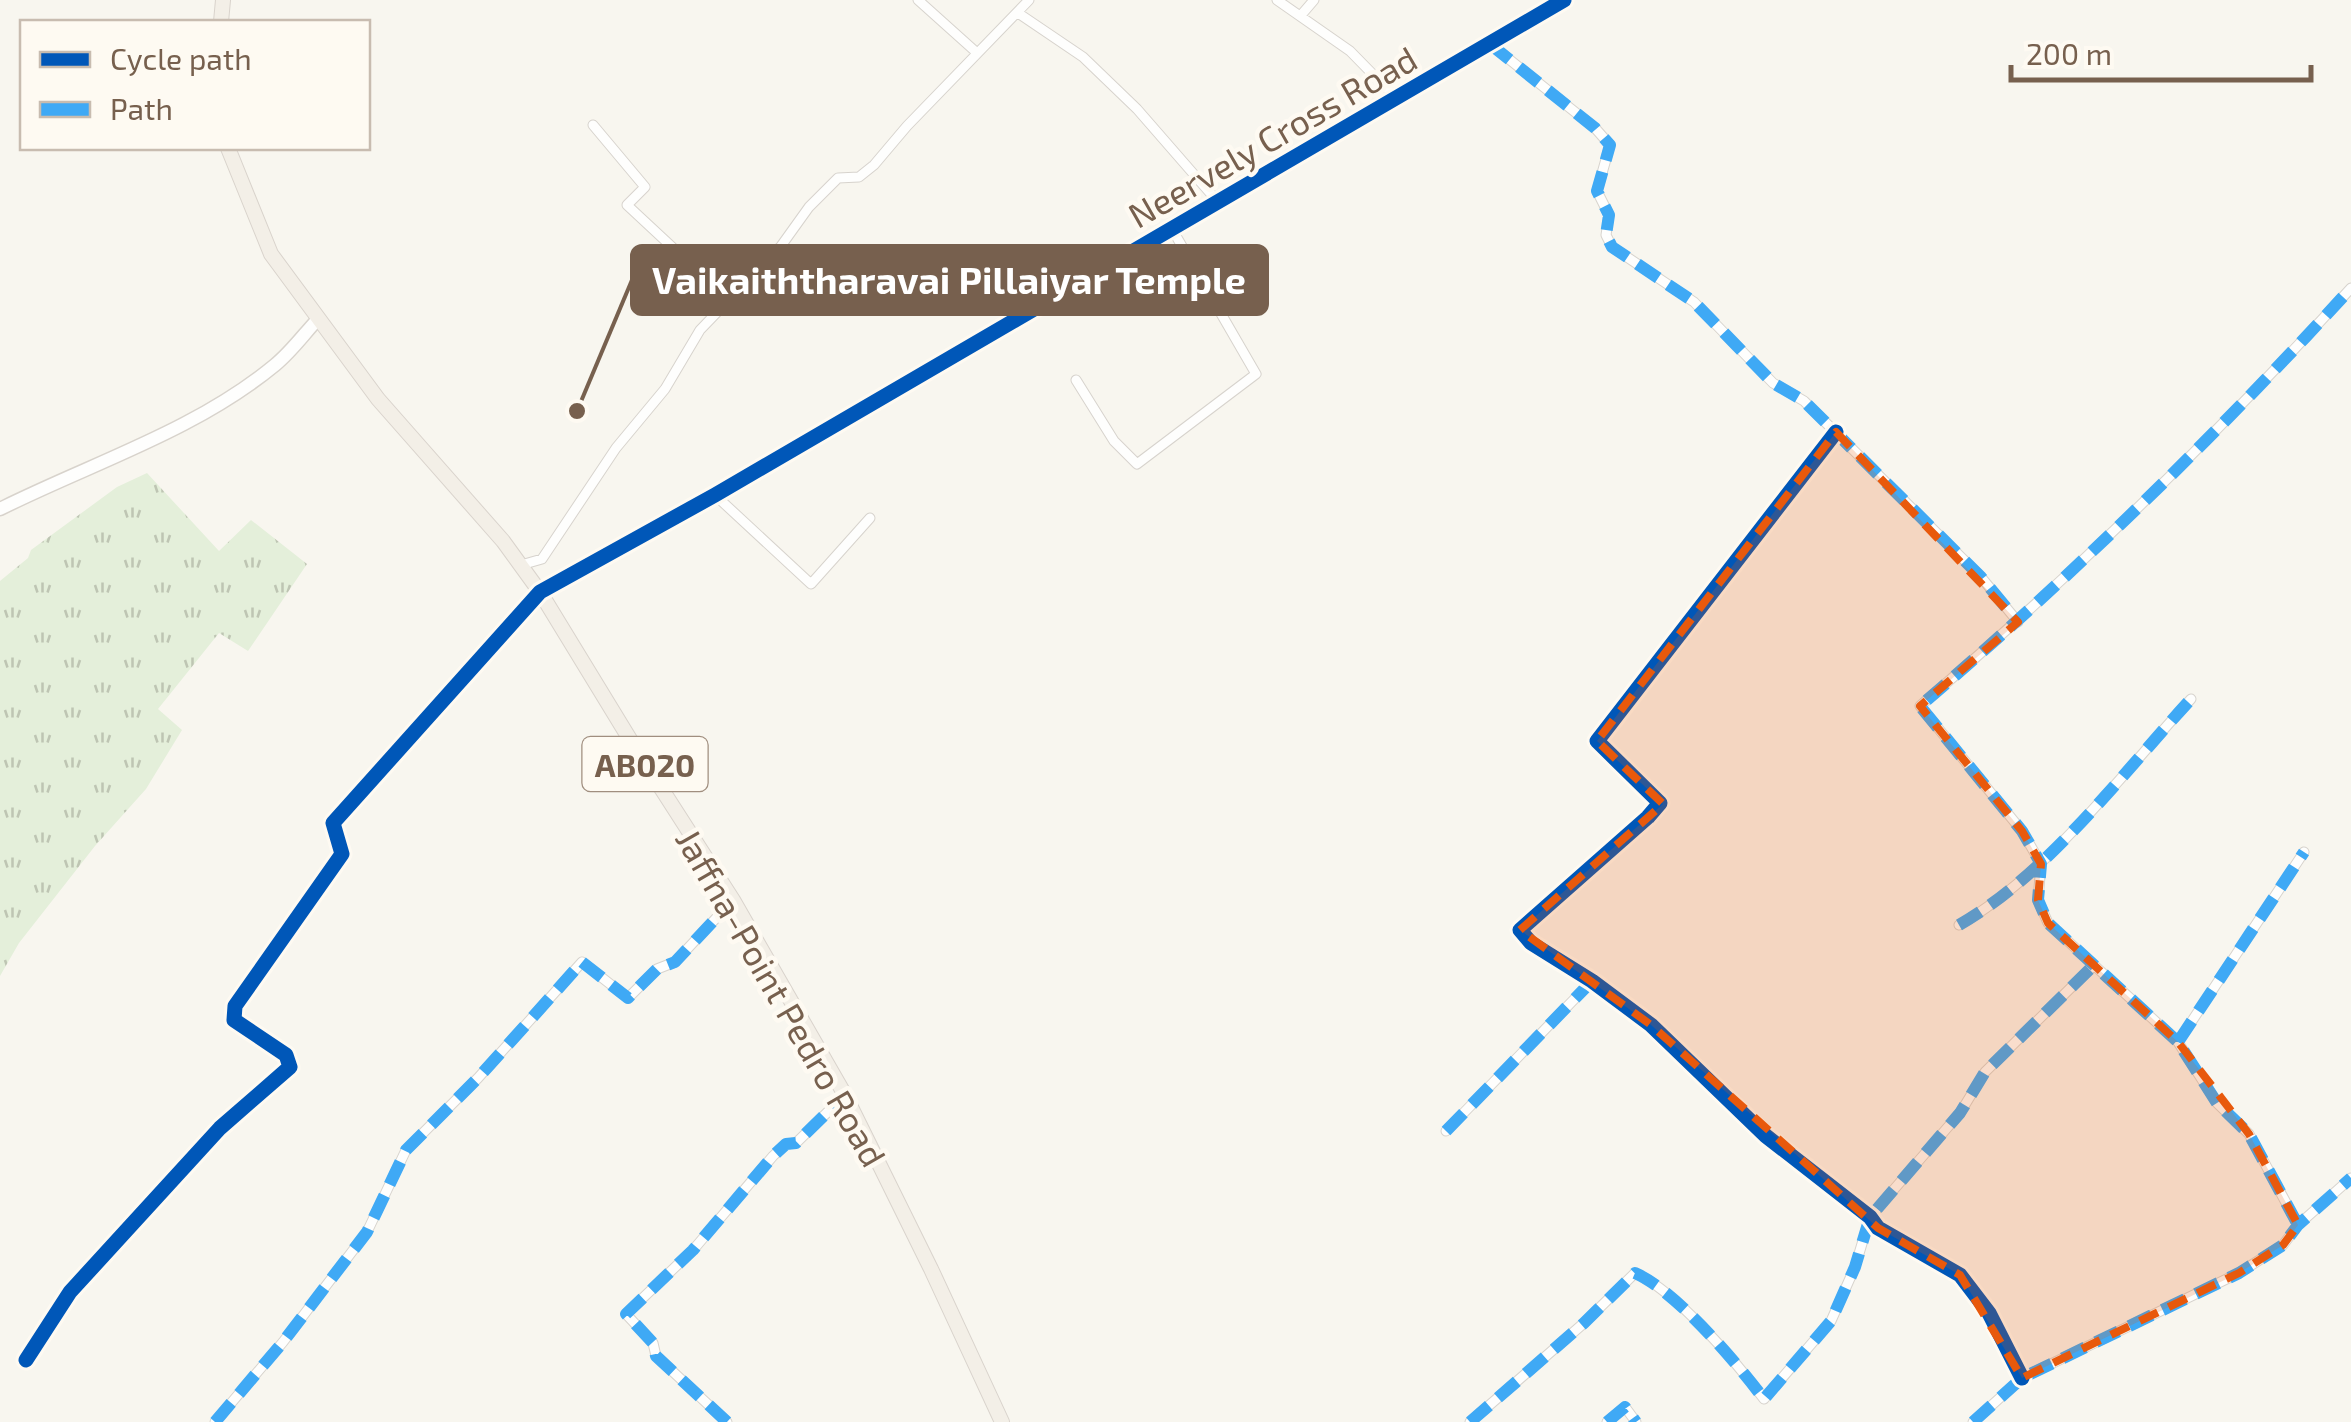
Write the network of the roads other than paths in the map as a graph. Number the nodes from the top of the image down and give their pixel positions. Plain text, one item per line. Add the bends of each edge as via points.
1 (918, 0) edge
2 (1029, 0) edge
3 (1276, 0) edge
4 (1314, 0) edge
5 (1564, 0) edge
6 (1018, 14) junction
7 (1302, 14) junction
8 (1490, 44) junction
9 (976, 52) junction
10 (1396, 99) junction
11 (593, 125) dead end
12 (229, 150) edge
13 (1218, 202) junction
14 (1172, 229) junction
15 (2351, 288) edge
16 (728, 300) junction
17 (318, 319) junction
18 (1076, 380) dead end
19 (1836, 432) junction
20 (716, 494) junction
21 (0, 509) edge
22 (870, 518) dead end
23 (521, 565) junction
24 (540, 592) junction
25 (2018, 622) junction
26 (2190, 699) dead end
27 (2304, 852) dead end
28 (2040, 864) junction
29 (733, 900) junction
30 (1958, 925) dead end
31 (2092, 967) junction
32 (1592, 981) junction
33 (2178, 1042) junction
34 (844, 1095) junction
35 (1446, 1131) dead end
36 (2351, 1178) edge
37 (1870, 1217) junction
38 (2298, 1224) junction
39 (26, 1360) dead end
40 (2022, 1378) junction
41 (215, 1422) edge
42 (728, 1422) edge
43 (1002, 1422) edge
44 (1470, 1422) edge
45 (1607, 1422) edge
46 (1636, 1422) edge
47 (1972, 1422) edge

1 - 9 street
2 - 6 street
3 - 7 street
4 - 7 street
5 - 8 street, Neervely Cross Road
6 - 9 street
6 - 13 street via 1083,57
7 - 10 street
8 - 10 street, Neervely Cross Road
8 - 19 street via 1610,144 1597,191 1609,215 1612,247 1694,302 1773,383 1804,400
9 - 16 street via 874,165 859,177 838,178
10 - 13 street, Neervely Cross Road
11 - 16 street via 645,187 628,205
12 - 17 main road, Jaffna-Point Pedro Road / AB020 via 271,254
13 - 14 street, Neervely Cross Road
14 - 18 street via 1256,374 1137,464 1114,441
14 - 20 street, Neervely Cross Road
15 - 25 street via 2264,383
16 - 23 street via 700,330 665,390 616,448 542,559
17 - 21 street via 276,364 188,424
17 - 23 main road, Jaffna-Point Pedro Road / AB020
19 - 25 street
19 - 32 street via 1598,740 1660,802 1520,930
20 - 22 street via 811,584
20 - 24 street, Neervely Cross Road
23 - 24 main road, Jaffna-Point Pedro Road / AB020
24 - 29 main road, Jaffna-Point Pedro Road / AB020
24 - 39 street via 334,822 342,854 235,1006 234,1020 286,1055 290,1068 220,1128 70,1292
25 - 28 street via 1920,706 2022,831
26 - 28 street
27 - 33 street
28 - 30 street
28 - 31 street via 2038,900 2048,923
29 - 34 main road, Jaffna-Point Pedro Road / AB020
29 - 41 street via 675,962 657,969 628,998 582,962 406,1150 367,1232
31 - 33 street
31 - 37 street via 1985,1072 1960,1113
32 - 35 street
32 - 37 street via 1651,1025 1766,1136
33 - 38 street via 2249,1134
34 - 42 street via 796,1143 772,1156 693,1250 626,1314 654,1343 656,1356
34 - 43 main road, Jaffna-Point Pedro Road / AB020
36 - 38 street
37 - 40 street via 1960,1275
37 - 44 street via 1831,1321 1764,1399 1690,1317 1635,1273
38 - 40 street via 2283,1245 2239,1273
40 - 47 street
45 - 46 street via 1625,1407

